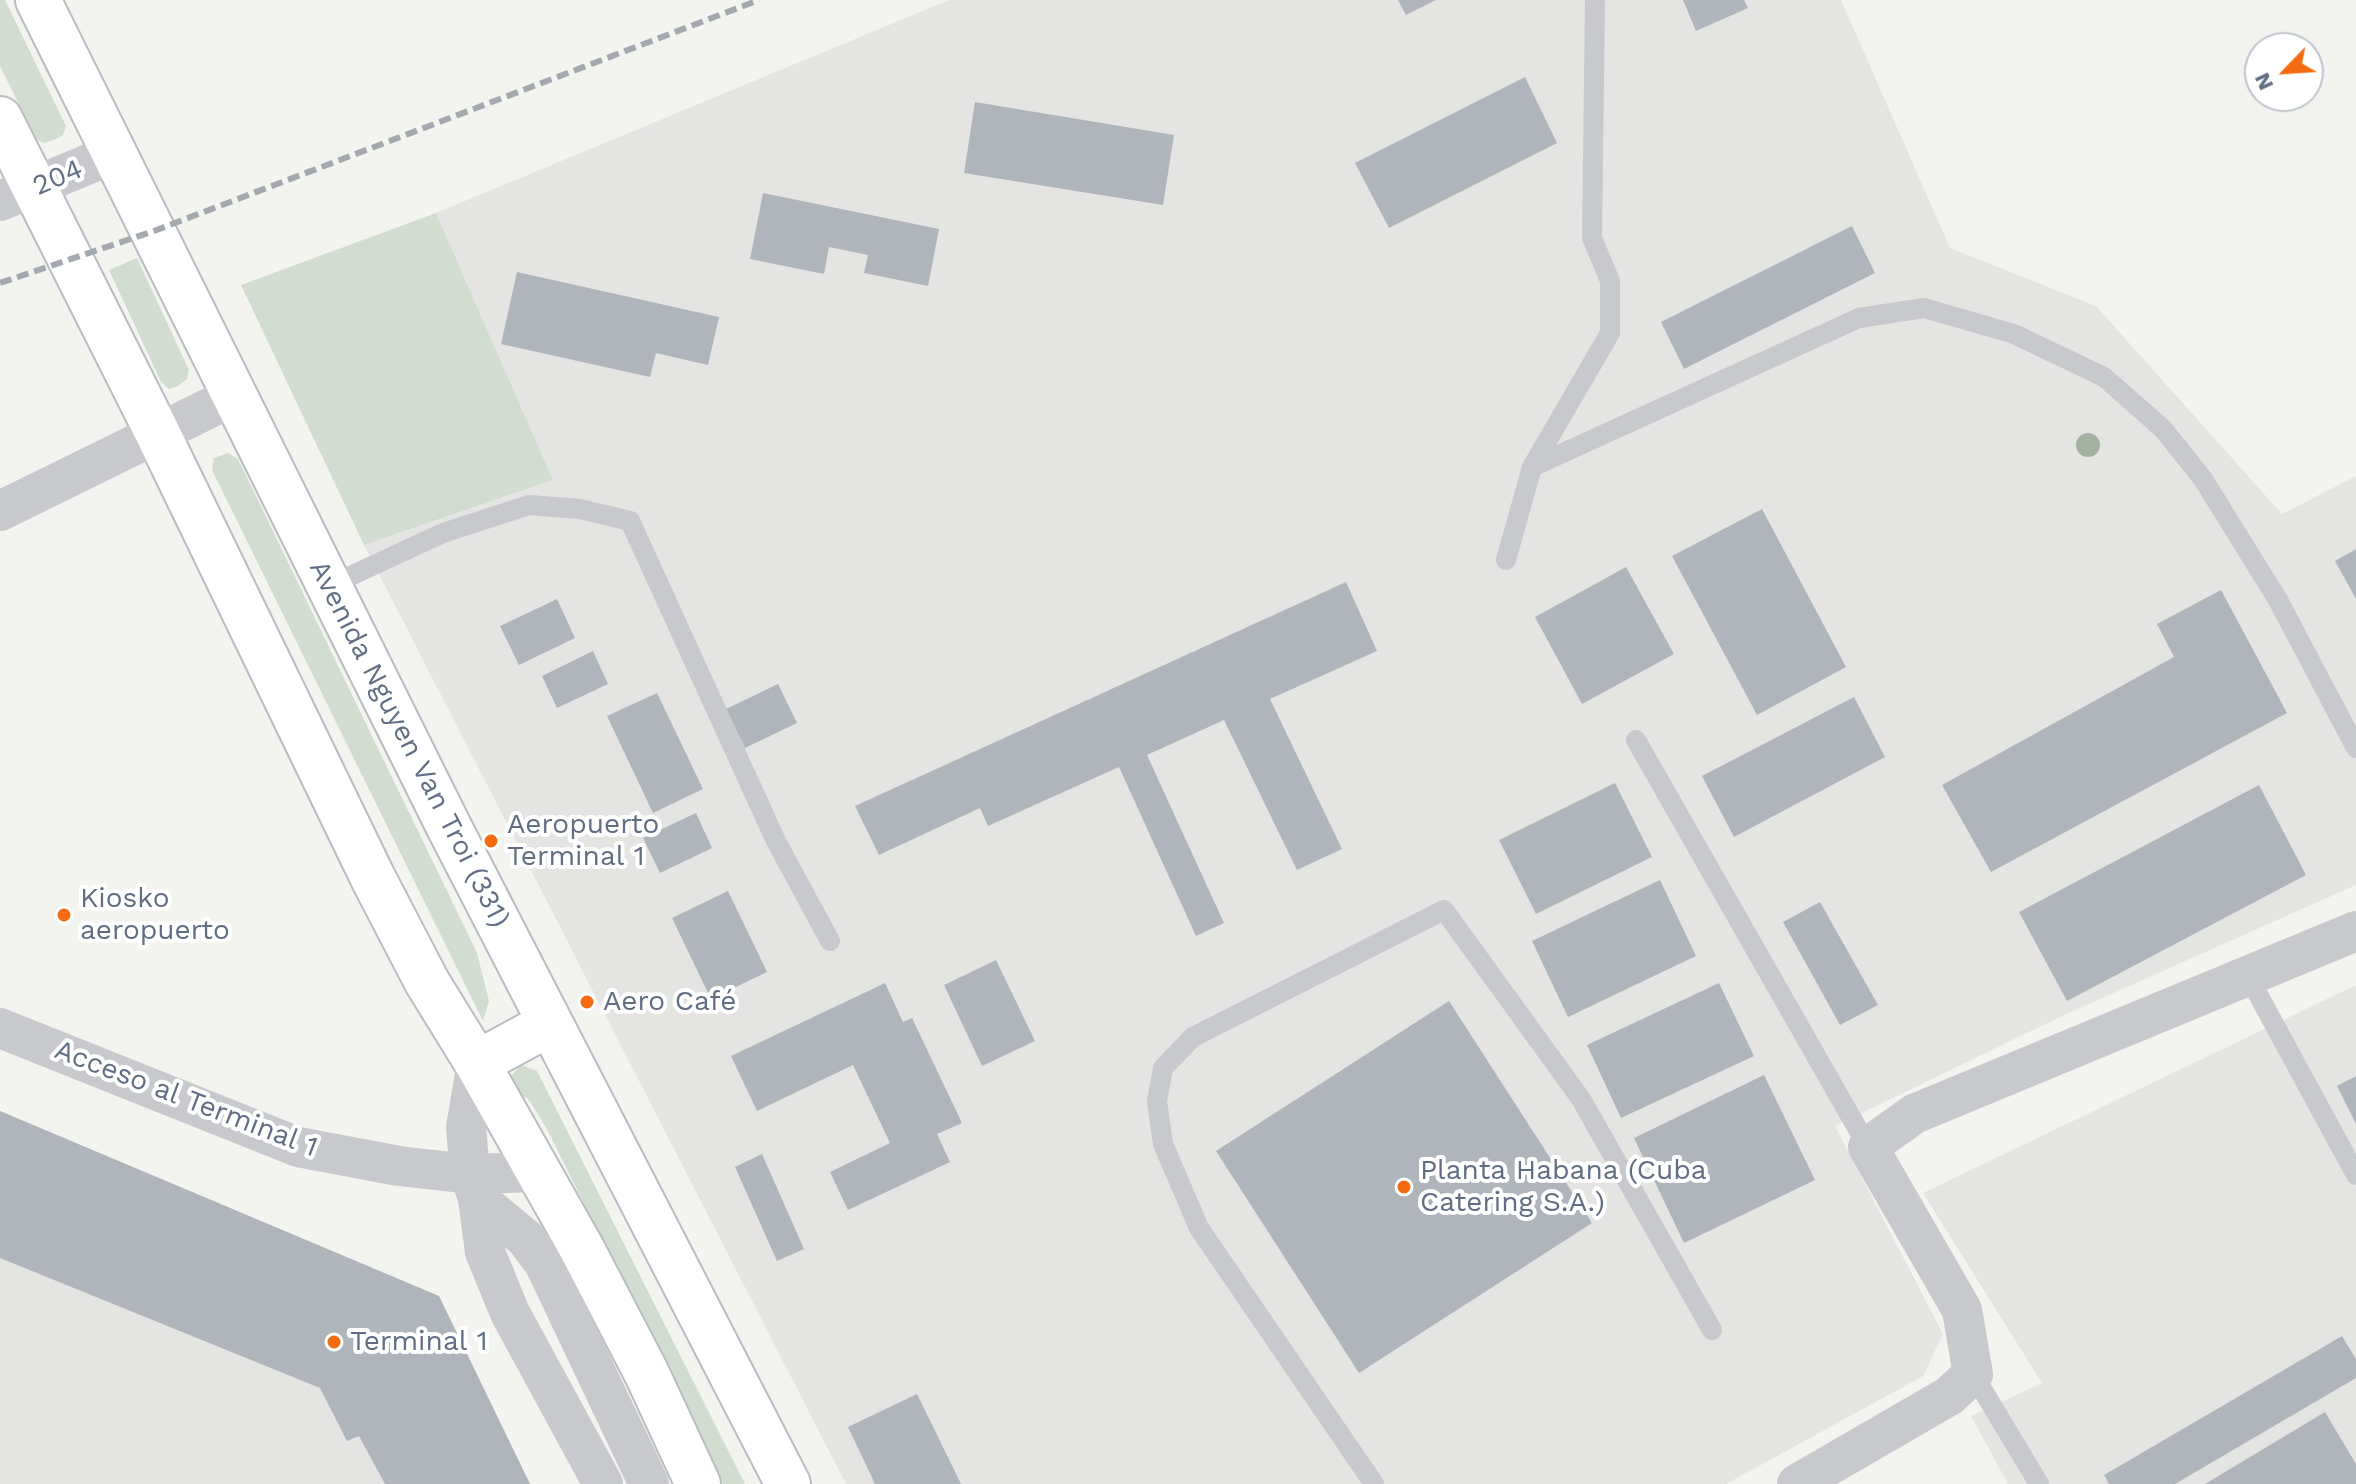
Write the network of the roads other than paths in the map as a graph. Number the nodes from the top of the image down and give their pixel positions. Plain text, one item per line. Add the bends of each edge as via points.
1 (38, 0) edge
2 (1595, 0) edge
3 (0, 119) edge
4 (115, 153) junction
5 (17, 195) edge
6 (236, 395) junction
7 (157, 432) junction
8 (1532, 467) junction
9 (0, 511) edge
10 (1506, 560) dead end
11 (329, 586) junction
12 (1636, 740) dead end
13 (2356, 748) edge
14 (2356, 931) edge
15 (830, 941) dead end
16 (2248, 976) junction
17 (549, 1024) junction
18 (0, 1028) edge
19 (477, 1063) junction
20 (1868, 1147) junction
21 (539, 1172) junction
22 (2356, 1175) edge
23 (474, 1187) junction
24 (1712, 1330) dead end
25 (1973, 1374) junction
26 (603, 1484) edge
27 (649, 1484) edge
28 (698, 1484) edge
29 (788, 1484) edge
30 (1374, 1484) edge
31 (1797, 1484) edge
32 (2039, 1484) edge

1 - 4 main road, Avenida Nguyen Van Troi (331)
2 - 8 lane via 1592,238 1610,281 1610,333
3 - 5 main road
4 - 5 street, 204
4 - 6 main road, Avenida Nguyen Van Troi (331)
5 - 7 main road
6 - 7 street
6 - 11 main road, Avenida Nguyen Van Troi (331)
7 - 9 street
7 - 19 main road via 379,891
8 - 10 lane
8 - 13 lane via 1859,318 1924,308 2014,334 2104,377 2163,429 2203,479 2278,600
11 - 15 lane via 443,533 529,505 580,509 630,521 776,841
11 - 17 main road, Avenida Nguyen Van Troi (331)
12 - 20 lane
14 - 16 street
16 - 20 street via 1914,1114
16 - 22 lane
17 - 19 main road
17 - 29 main road, Avenida Nguyen Van Troi (331)
18 - 23 street, Acceso al Terminal 1 via 298,1147
19 - 21 main road
19 - 23 street via 467,1105
20 - 25 street via 1962,1310
21 - 23 street, Acceso al Terminal 1
21 - 28 main road via 647,1374
23 - 26 street via 485,1252 510,1313
23 - 27 street via 544,1263
24 - 30 lane via 1581,1099 1444,910 1193,1037 1163,1068 1157,1101 1163,1144 1199,1228
25 - 31 street via 1949,1396
25 - 32 lane

